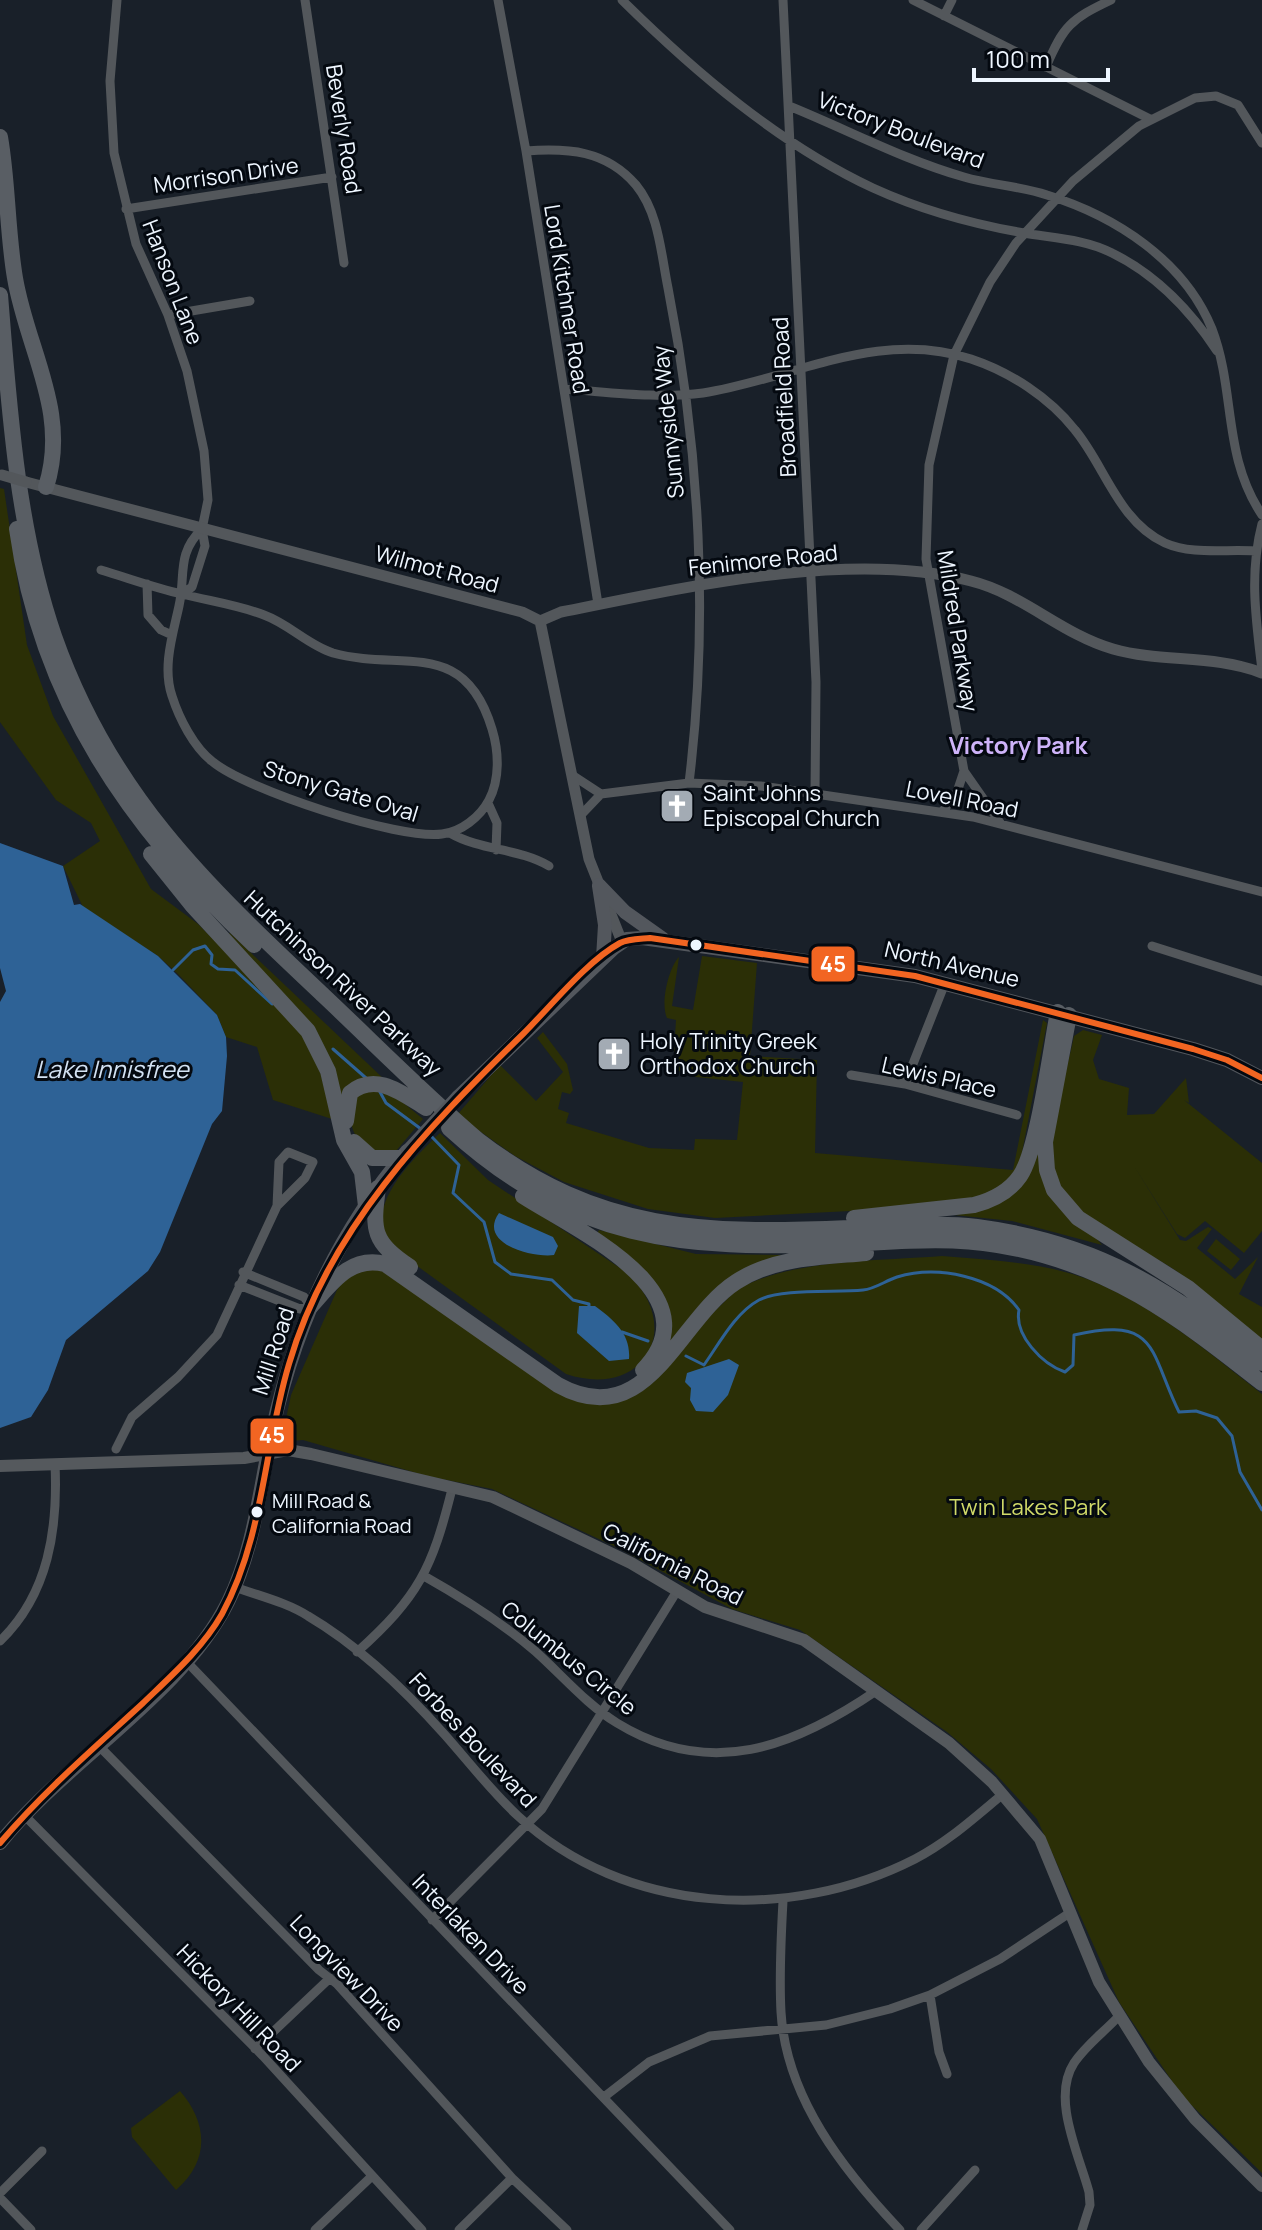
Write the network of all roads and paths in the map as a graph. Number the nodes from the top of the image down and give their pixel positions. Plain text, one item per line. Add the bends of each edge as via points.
1 (117, 0) edge
2 (305, 0) edge
3 (498, 0) edge
4 (622, 0) edge
5 (783, 0) edge
6 (913, 0) edge
7 (952, 0) edge
8 (1111, 0) edge
9 (944, 16) junction
10 (1046, 67) junction
11 (789, 106) junction
12 (1150, 119) junction
13 (0, 137) edge
14 (790, 139) junction
15 (1262, 143) edge
16 (526, 151) junction
17 (332, 177) junction
18 (1057, 199) junction
19 (126, 209) junction
20 (1025, 233) junction
21 (344, 263) dead end
22 (0, 295) edge
23 (250, 301) dead end
24 (168, 315) junction
25 (1217, 351) junction
26 (954, 355) junction
27 (800, 371) junction
28 (564, 389) junction
29 (686, 395) junction
30 (0, 401) edge
31 (1, 475) edge
32 (46, 487) junction
33 (1262, 515) edge
34 (1262, 524) edge
35 (202, 529) junction
36 (1255, 551) junction
37 (101, 570) dead end
38 (811, 572) junction
39 (929, 573) junction
40 (147, 584) junction
41 (698, 587) junction
42 (182, 594) junction
43 (598, 604) junction
44 (540, 621) junction
45 (172, 635) junction
46 (1262, 672) edge
47 (91, 748) junction
48 (964, 771) junction
49 (572, 775) junction
50 (689, 783) junction
51 (815, 793) junction
52 (601, 794) junction
53 (488, 803) junction
54 (943, 811) junction
55 (580, 816) junction
56 (1001, 824) junction
57 (450, 833) junction
58 (496, 850) junction
59 (549, 866) dead end
60 (599, 885) junction
61 (1262, 892) edge
62 (666, 940) junction
63 (622, 942) junction
64 (1152, 946) dead end
65 (603, 958) junction
66 (1262, 981) edge
67 (945, 983) junction
68 (1064, 1014) junction
69 (851, 1075) dead end
70 (1262, 1078) edge
71 (905, 1084) junction
72 (426, 1108) junction
73 (1017, 1115) dead end
74 (466, 1144) junction
75 (404, 1154) junction
76 (378, 1188) junction
77 (277, 1206) junction
78 (366, 1206) junction
79 (788, 1231) junction
80 (982, 1243) junction
81 (243, 1272) junction
82 (239, 1285) junction
83 (275, 1285) junction
84 (270, 1297) junction
85 (311, 1306) junction
86 (1262, 1349) edge
87 (1262, 1363) edge
88 (1262, 1383) edge
89 (116, 1449) dead end
90 (267, 1454) junction
91 (55, 1464) junction
92 (0, 1466) edge
93 (452, 1489) junction
94 (424, 1576) junction
95 (235, 1587) junction
96 (677, 1591) junction
97 (0, 1641) edge
98 (357, 1652) junction
99 (186, 1661) junction
100 (876, 1691) junction
101 (602, 1712) junction
102 (98, 1745) junction
103 (1003, 1794) junction
104 (25, 1816) junction
105 (529, 1825) junction
106 (0, 1843) edge
107 (783, 1901) junction
108 (1068, 1914) junction
109 (432, 1920) junction
110 (330, 1978) junction
111 (930, 1995) junction
112 (1118, 2017) junction
113 (784, 2029) junction
114 (255, 2049) junction
115 (947, 2074) dead end
116 (604, 2097) junction
117 (42, 2151) dead end
118 (975, 2170) dead end
119 (371, 2177) junction
120 (512, 2178) junction
121 (1262, 2186) edge
122 (0, 2195) edge
123 (31, 2230) edge
124 (315, 2230) edge
125 (422, 2230) edge
126 (459, 2230) edge
127 (567, 2230) edge
128 (730, 2230) edge
129 (900, 2230) edge
130 (921, 2230) edge
131 (1082, 2230) edge

1 - 19 street, Hanson Lane via 110,81 114,153
2 - 17 street, Beverly Road
3 - 16 street, Lord Kitchner Road
4 - 14 street via 678,53
5 - 11 street, Broadfield Road
6 - 9 street
7 - 9 street
8 - 10 street via 1064,28
9 - 10 street
10 - 12 street
11 - 14 street, Broadfield Road
11 - 18 street, Victory Boulevard via 962,177
12 - 15 street, Mildred Parkway via 1195,98 1216,96 1238,105
12 - 18 street, Mildred Parkway via 1102,155
13 - 32 highway via 15,279 52,409
14 - 20 street via 836,169 911,204
14 - 27 street, Broadfield Road
16 - 28 street, Lord Kitchner Road
16 - 29 street, Sunnyside Way via 568,149 597,156 624,173 646,200 656,228
17 - 19 street, Morrison Drive
17 - 21 street, Beverly Road
18 - 20 street, Mildred Parkway
18 - 25 street, Victory Boulevard via 1103,218 1165,261 1193,295 1212,329
19 - 24 street, Hanson Lane via 142,261
20 - 25 street via 1086,244 1132,264 1182,303
20 - 26 street, Mildred Parkway via 990,282
22 - 79 highway, Hutchinson River Parkway via 29,538 53,634 107,752 181,857 446,1111 517,1167 583,1201 646,1221 710,1231
23 - 24 street
24 - 35 street, Hanson Lane via 187,371 204,451 208,500
25 - 33 street, Victory Boulevard via 1237,465
26 - 27 street via 883,349
26 - 36 street via 1011,377 1058,412 1146,531 1180,548
26 - 39 street, Mildred Parkway via 929,465
27 - 29 street
27 - 38 street, Broadfield Road
28 - 29 street
28 - 43 street, Lord Kitchner Road
29 - 41 street, Sunnyside Way
30 - 47 highway, Hutchinson River Parkway via 27,583 57,676
31 - 32 street, Wilmot Road, bridge
32 - 35 street, Wilmot Road
34 - 36 street
35 - 42 street, Stony Gate Oval via 189,542 180,576
35 - 42 street, Stony Gate Oval via 201,561 192,587
35 - 44 street, Wilmot Road
36 - 46 street via 1254,605
37 - 40 street
38 - 39 street, Fenimore Road
38 - 41 street, Fenimore Road
38 - 51 street, Broadfield Road
39 - 46 street, Fenimore Road via 1010,595 1110,648
39 - 48 street, Mildred Parkway
40 - 42 street
40 - 45 street via 148,615
41 - 43 street, Fenimore Road
41 - 50 street, Sunnyside Way
42 - 45 street, Stony Gate Oval
42 - 53 street via 267,616 334,653 420,660 451,669 477,695 494,734 497,776
43 - 44 street, Fenimore Road
44 - 49 street
45 - 57 street, Stony Gate Oval via 172,698 212,762 347,816 416,835
47 - 72 highway, Hutchinson River Parkway via 126,804 187,880
47 - 78 highway via 118,803 157,862 199,914 294,1012 314,1041 332,1085 344,1140 362,1172
48 - 54 street
48 - 56 street, Mildred Parkway
49 - 52 street
49 - 55 street
50 - 51 street, Lovell Road
50 - 52 street, Lovell Road
51 - 54 street, Lovell Road
52 - 55 street
53 - 57 street
53 - 58 street via 497,823
54 - 56 street, Lovell Road
55 - 60 street
56 - 61 street, Lovell Road
57 - 58 street
58 - 59 street
60 - 62 main road via 625,912
60 - 63 street
60 - 65 main road
62 - 63 main road, North Avenue
62 - 67 main road, North Avenue
63 - 65 main road, Mill Road
64 - 66 street
65 - 75 main road, Mill Road, bridge
67 - 68 main road, North Avenue
67 - 71 street
68 - 70 main road, North Avenue via 1209,1054
68 - 79 highway via 1029,1157 1006,1191 974,1205
68 - 86 highway via 1045,1142 1054,1190 1078,1218 1176,1280
69 - 71 street, Lewis Place
71 - 73 street, Lewis Place
72 - 74 highway, Hutchinson River Parkway
72 - 75 highway via 379,1083 358,1087 348,1098 346,1124 358,1149 376,1159
74 - 76 highway via 508,1185 621,1259 653,1288 662,1333 654,1356 637,1375 608,1387 570,1381 392,1255 375,1227
74 - 80 highway, Hutchinson River Parkway via 555,1202 657,1238 738,1247
75 - 76 main road, Mill Road
76 - 78 main road, Mill Road
77 - 77 street via 305,1178 311,1158 288,1152 281,1156
77 - 81 street
78 - 85 main road, Mill Road
79 - 87 highway, Hutchinson River Parkway via 962,1226 1048,1241 1103,1258 1145,1279
80 - 85 highway via 812,1258 758,1271 720,1294 645,1381 607,1397 581,1395 558,1385 385,1264 348,1268
80 - 88 highway, Hutchinson River Parkway via 1055,1258 1121,1283 1169,1312
81 - 82 street
81 - 83 street
82 - 84 street
82 - 89 street via 217,1335 132,1417
83 - 84 street
83 - 85 street via 304,1297
84 - 85 street via 300,1309
85 - 90 main road, Mill Road via 290,1359
90 - 91 main road, California Road
90 - 93 main road, California Road via 311,1454
90 - 95 main road, Mill Road
91 - 92 main road, California Road
91 - 97 street via 56,1522 46,1564 21,1616
93 - 94 street via 437,1550
93 - 96 main road, California Road via 493,1497 631,1563
94 - 98 street via 404,1607
94 - 101 street, Columbus Circle via 512,1632
95 - 98 street, Forbes Boulevard via 308,1615
95 - 99 main road, Mill Road via 210,1633
96 - 100 main road, California Road via 723,1615 804,1640
96 - 101 street
98 - 105 street, Forbes Boulevard via 389,1678
99 - 102 main road, Mill Road
99 - 109 street, Interlaken Drive
100 - 101 street, Columbus Circle via 796,1738 724,1752 669,1747
100 - 103 main road, California Road via 949,1743
101 - 105 street
102 - 104 main road, Mill Road
102 - 110 street, Longview Drive
103 - 107 street, Forbes Boulevard via 918,1857 844,1888
103 - 108 main road, California Road via 1044,1845
104 - 106 main road, Mill Road
104 - 114 street, Hickory Hill Road
105 - 107 street, Forbes Boulevard via 593,1865 657,1889 710,1899
105 - 109 street
107 - 113 street
108 - 111 street via 991,1964
108 - 112 main road, California Road
109 - 116 street, Interlaken Drive
110 - 114 street
110 - 120 street, Longview Drive
111 - 113 street via 859,2018
111 - 115 street
112 - 121 main road, California Road via 1176,2097
112 - 131 street via 1074,2063 1065,2089 1089,2192
113 - 116 street via 725,2033 683,2044
113 - 129 street via 797,2077 827,2143
114 - 119 street, Hickory Hill Road
116 - 128 street, Interlaken Drive
117 - 122 street
118 - 130 street
119 - 124 street
119 - 125 street, Hickory Hill Road
120 - 126 street
120 - 127 street, Longview Drive
122 - 123 street

